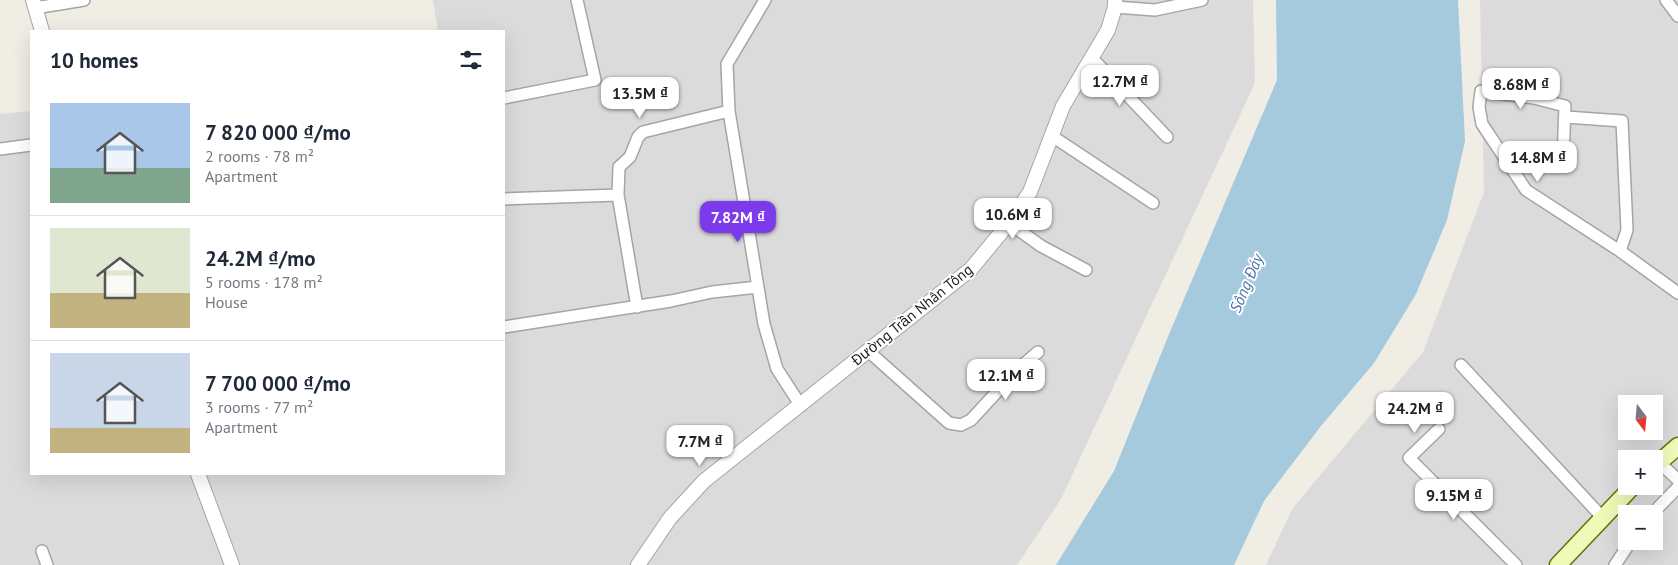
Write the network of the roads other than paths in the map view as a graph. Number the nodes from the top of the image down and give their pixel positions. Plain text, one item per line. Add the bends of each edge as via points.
1 (84, 0) edge
2 (577, 0) edge
3 (765, 0) edge
4 (1202, 0) edge
5 (1666, 0) edge
6 (34, 4) edge
7 (1115, 4) edge
8 (1678, 16) edge
9 (42, 30) edge
10 (1092, 58) junction
11 (505, 98) edge
12 (729, 111) junction
13 (1566, 117) junction
14 (1052, 136) junction
15 (1167, 138) dead end
16 (30, 145) edge
17 (0, 149) edge
18 (1562, 159) dead end
19 (618, 195) junction
20 (505, 199) edge
21 (1153, 202) dead end
22 (1009, 224) junction
23 (1620, 251) junction
24 (1086, 270) dead end
25 (758, 287) junction
26 (1678, 293) edge
27 (637, 307) junction
28 (505, 327) edge
29 (867, 350) junction
30 (1038, 352) dead end
31 (1461, 365) dead end
32 (801, 406) junction
33 (1439, 429) dead end
34 (1678, 446) edge
35 (1663, 458) edge
36 (1663, 469) edge
37 (196, 476) edge
38 (1678, 480) edge
39 (1678, 488) edge
40 (1624, 495) edge
41 (1661, 505) edge
42 (1602, 517) junction
43 (1625, 550) edge
44 (42, 551) dead end
45 (47, 565) edge
46 (232, 565) edge
47 (638, 565) edge
48 (1516, 565) edge
49 (1558, 565) edge
50 (1614, 565) edge

1 - 6 street
2 - 11 street via 595,80
3 - 12 street via 727,64
4 - 7 street via 1155,10
5 - 8 street
6 - 9 street
7 - 10 street, Đường Trần Nhân Tông via 1108,30
10 - 14 street, Đường Trần Nhân Tông via 1063,106
10 - 15 street
12 - 19 street via 644,132 638,137 630,157 619,167
12 - 25 street
13 - 18 street
13 - 23 street via 1622,121 1627,230
13 - 23 street via 1565,106 1481,90 1482,124 1526,190
14 - 21 street
14 - 22 street, Đường Trần Nhân Tông via 1030,192
16 - 17 street
19 - 20 street
19 - 27 street
22 - 24 street via 1040,246
22 - 29 street, Đường Trần Nhân Tông via 971,269
23 - 26 street
25 - 27 street via 712,292
25 - 32 street via 764,324 778,369
27 - 28 street
29 - 30 street via 949,423 961,425 971,420
29 - 32 street, Đường Trần Nhân Tông
31 - 42 street
32 - 47 street, Đường Trần Nhân Tông via 704,481 670,518
33 - 48 street via 1409,458
34 - 35 main road
36 - 38 street
37 - 46 street
39 - 41 street
40 - 42 main road
42 - 49 main road
43 - 50 street
44 - 45 street

